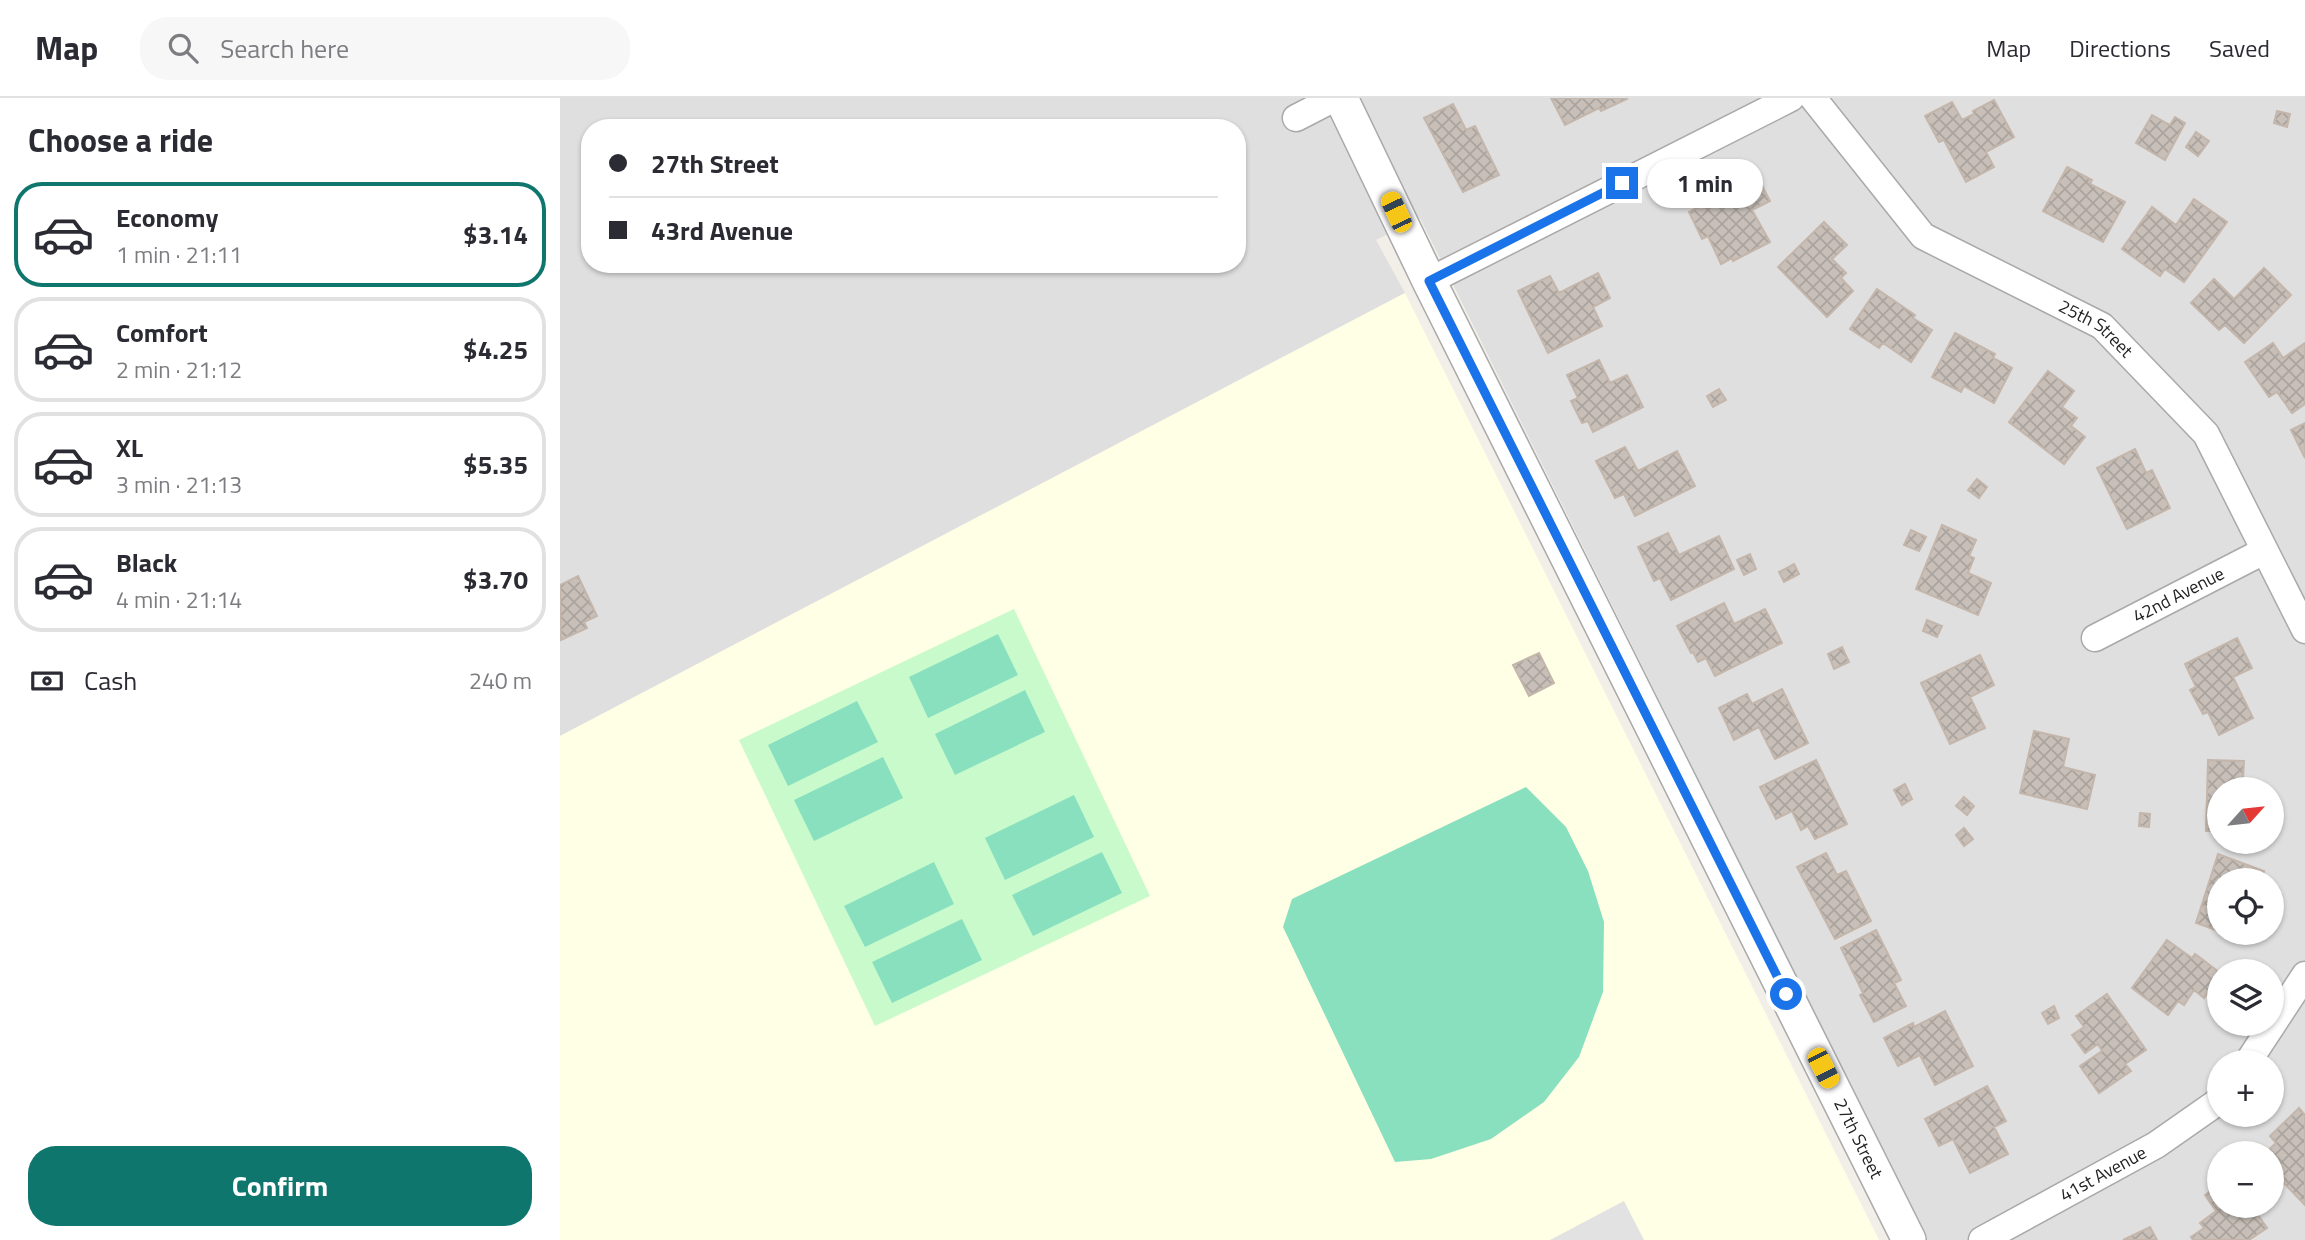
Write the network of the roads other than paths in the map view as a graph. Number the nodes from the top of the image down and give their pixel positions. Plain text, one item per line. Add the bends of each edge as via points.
1 (1335, 98) edge
2 (1341, 98) edge
3 (1791, 98) edge
4 (1813, 98) edge
5 (1296, 118) dead end
6 (1429, 281) junction
7 (2264, 551) junction
8 (2305, 629) edge
9 (2095, 638) dead end
10 (2305, 975) edge
11 (2256, 1050) edge
12 (2207, 1109) edge
13 (1909, 1240) edge
14 (1982, 1240) edge

1 - 5 street
2 - 6 street, 27th Street
3 - 6 street
4 - 7 street, 25th Street via 1923,236 2102,326 2206,434
6 - 13 street, 27th Street
7 - 8 street, 25th Street
7 - 9 street, 42nd Avenue
10 - 11 street
12 - 14 street, 41st Avenue via 2156,1145

